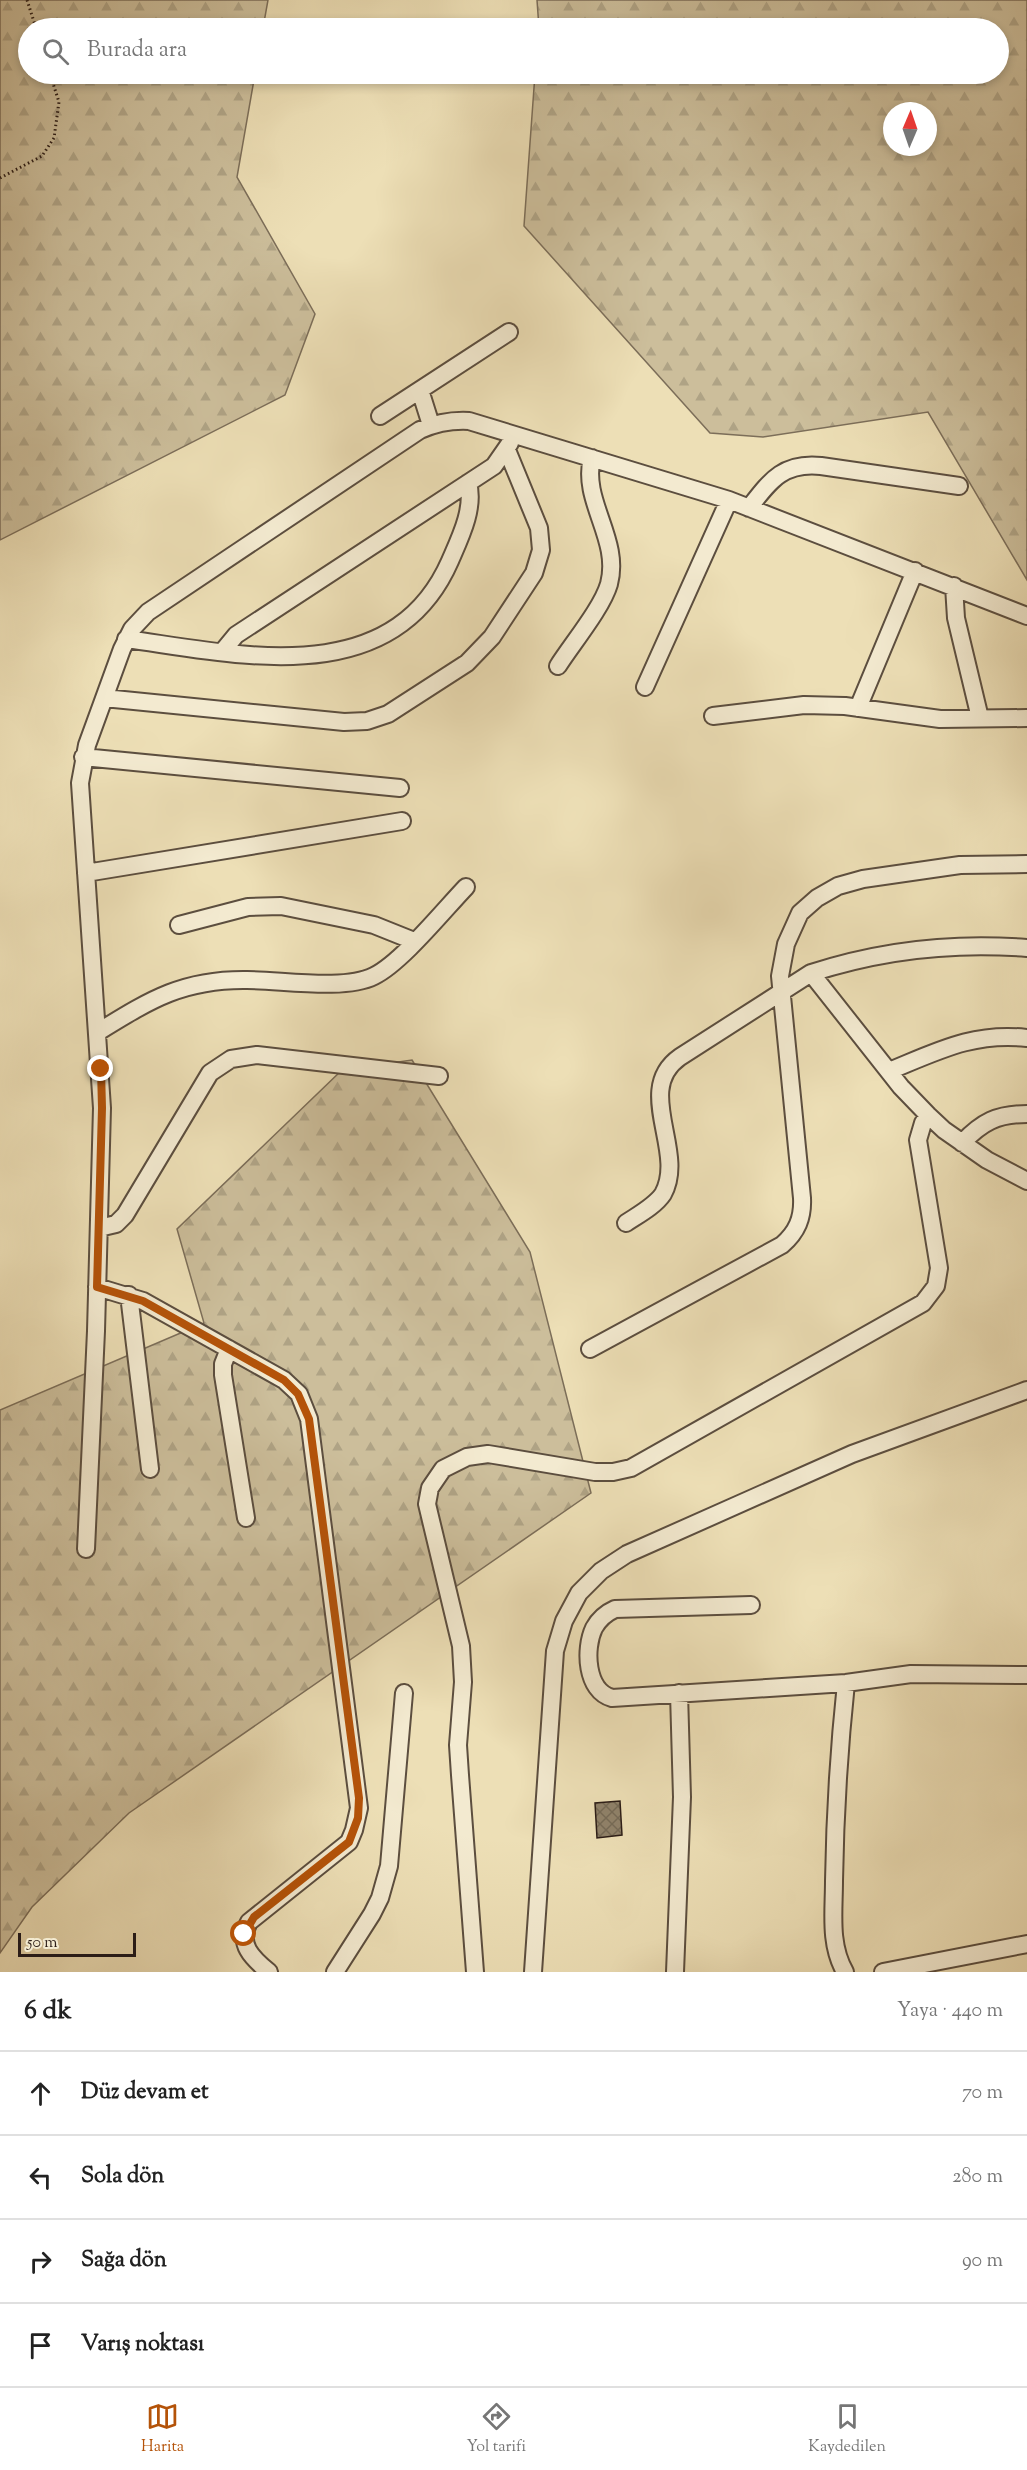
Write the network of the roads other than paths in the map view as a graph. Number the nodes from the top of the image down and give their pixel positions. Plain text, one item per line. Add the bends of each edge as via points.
1 (509, 332) dead end
2 (420, 390) junction
3 (380, 416) dead end
4 (431, 425) junction
5 (513, 434) junction
6 (507, 450) junction
7 (592, 458) junction
8 (468, 483) junction
9 (959, 486) dead end
10 (729, 500) junction
11 (749, 508) junction
12 (915, 571) junction
13 (954, 586) junction
14 (1027, 616) edge
15 (126, 639) junction
16 (222, 652) junction
17 (558, 666) dead end
18 (645, 687) dead end
19 (104, 698) junction
20 (858, 708) junction
21 (713, 716) dead end
22 (980, 718) junction
23 (1027, 718) edge
24 (83, 758) junction
25 (400, 788) dead end
26 (402, 821) dead end
27 (1027, 864) edge
28 (86, 873) junction
29 (466, 887) dead end
30 (179, 925) dead end
31 (414, 941) junction
32 (1027, 948) edge
33 (811, 973) junction
34 (781, 992) junction
35 (98, 1032) junction
36 (1027, 1038) edge
37 (889, 1071) junction
38 (439, 1076) dead end
39 (1027, 1114) edge
40 (928, 1115) junction
41 (962, 1143) junction
42 (1027, 1181) edge
43 (626, 1223) dead end
44 (99, 1228) junction
45 (97, 1287) junction
46 (129, 1295) junction
47 (229, 1349) junction
48 (590, 1349) dead end
49 (1027, 1390) edge
50 (150, 1469) dead end
51 (246, 1518) dead end
52 (86, 1550) dead end
53 (751, 1605) dead end
54 (1027, 1674) edge
55 (846, 1683) junction
56 (404, 1693) dead end
57 (680, 1693) junction
58 (1027, 1944) edge
59 (268, 1972) edge
60 (335, 1972) edge
61 (475, 1972) edge
62 (533, 1972) edge
63 (675, 1972) edge
64 (844, 1972) edge
65 (883, 1972) edge

1 - 2 street
2 - 3 street
2 - 4 street
4 - 5 street via 468,421
4 - 15 street via 157,604
5 - 6 street
5 - 7 street
6 - 8 street via 494,466
6 - 19 street via 539,528 541,550 537,566 482,648 467,663 398,709 356,722
7 - 10 street
7 - 17 street via 591,488 609,543 612,571 606,593
8 - 16 street via 236,635
8 - 16 street via 470,502 446,569 429,595 394,628 362,645 321,655
9 - 11 street via 802,466 784,471 770,481
10 - 11 street
10 - 18 street
11 - 12 street
12 - 13 street
12 - 20 street
13 - 14 street
13 - 22 street via 956,618
15 - 16 street
15 - 19 street
19 - 24 street
20 - 21 street via 785,706
20 - 22 street via 940,719
22 - 23 street
24 - 25 street
24 - 28 street via 80,783
26 - 28 street
27 - 34 street via 960,865 863,879 826,891 800,913 792,928 782,960
28 - 35 street
29 - 31 street
30 - 31 street via 248,907 281,906 374,926
31 - 35 street via 383,971 363,981 246,980 190,986 151,999
32 - 33 street via 930,947 860,958
33 - 34 street
33 - 37 street
34 - 43 street via 667,1069 660,1090 669,1178 659,1199
34 - 48 street via 802,1198 795,1231 782,1245
35 - 44 street via 102,1108
36 - 37 street via 969,1040
37 - 40 street
38 - 44 street via 256,1055 231,1059 210,1072 125,1215 116,1224
39 - 41 street via 985,1123
40 - 41 street
40 - 61 street via 918,1140 939,1268 936,1286 923,1302 631,1468 595,1472 477,1454 449,1464 434,1480 427,1504 463,1666 458,1745
41 - 42 street
44 - 45 street
45 - 46 street
45 - 52 street
46 - 47 street
46 - 50 street
47 - 51 street via 223,1376
47 - 59 street via 284,1380 307,1410 359,1798 358,1818 349,1842 254,1917 246,1928 245,1947
49 - 62 street via 841,1459 627,1554 589,1581 571,1607 555,1652
53 - 57 street via 622,1607 598,1622 591,1635 591,1677 596,1689 612,1698
54 - 55 street via 911,1674
55 - 57 street
55 - 64 street via 836,1802 834,1891 834,1943
56 - 60 street via 389,1866 372,1914
57 - 63 street via 682,1797
58 - 65 street

